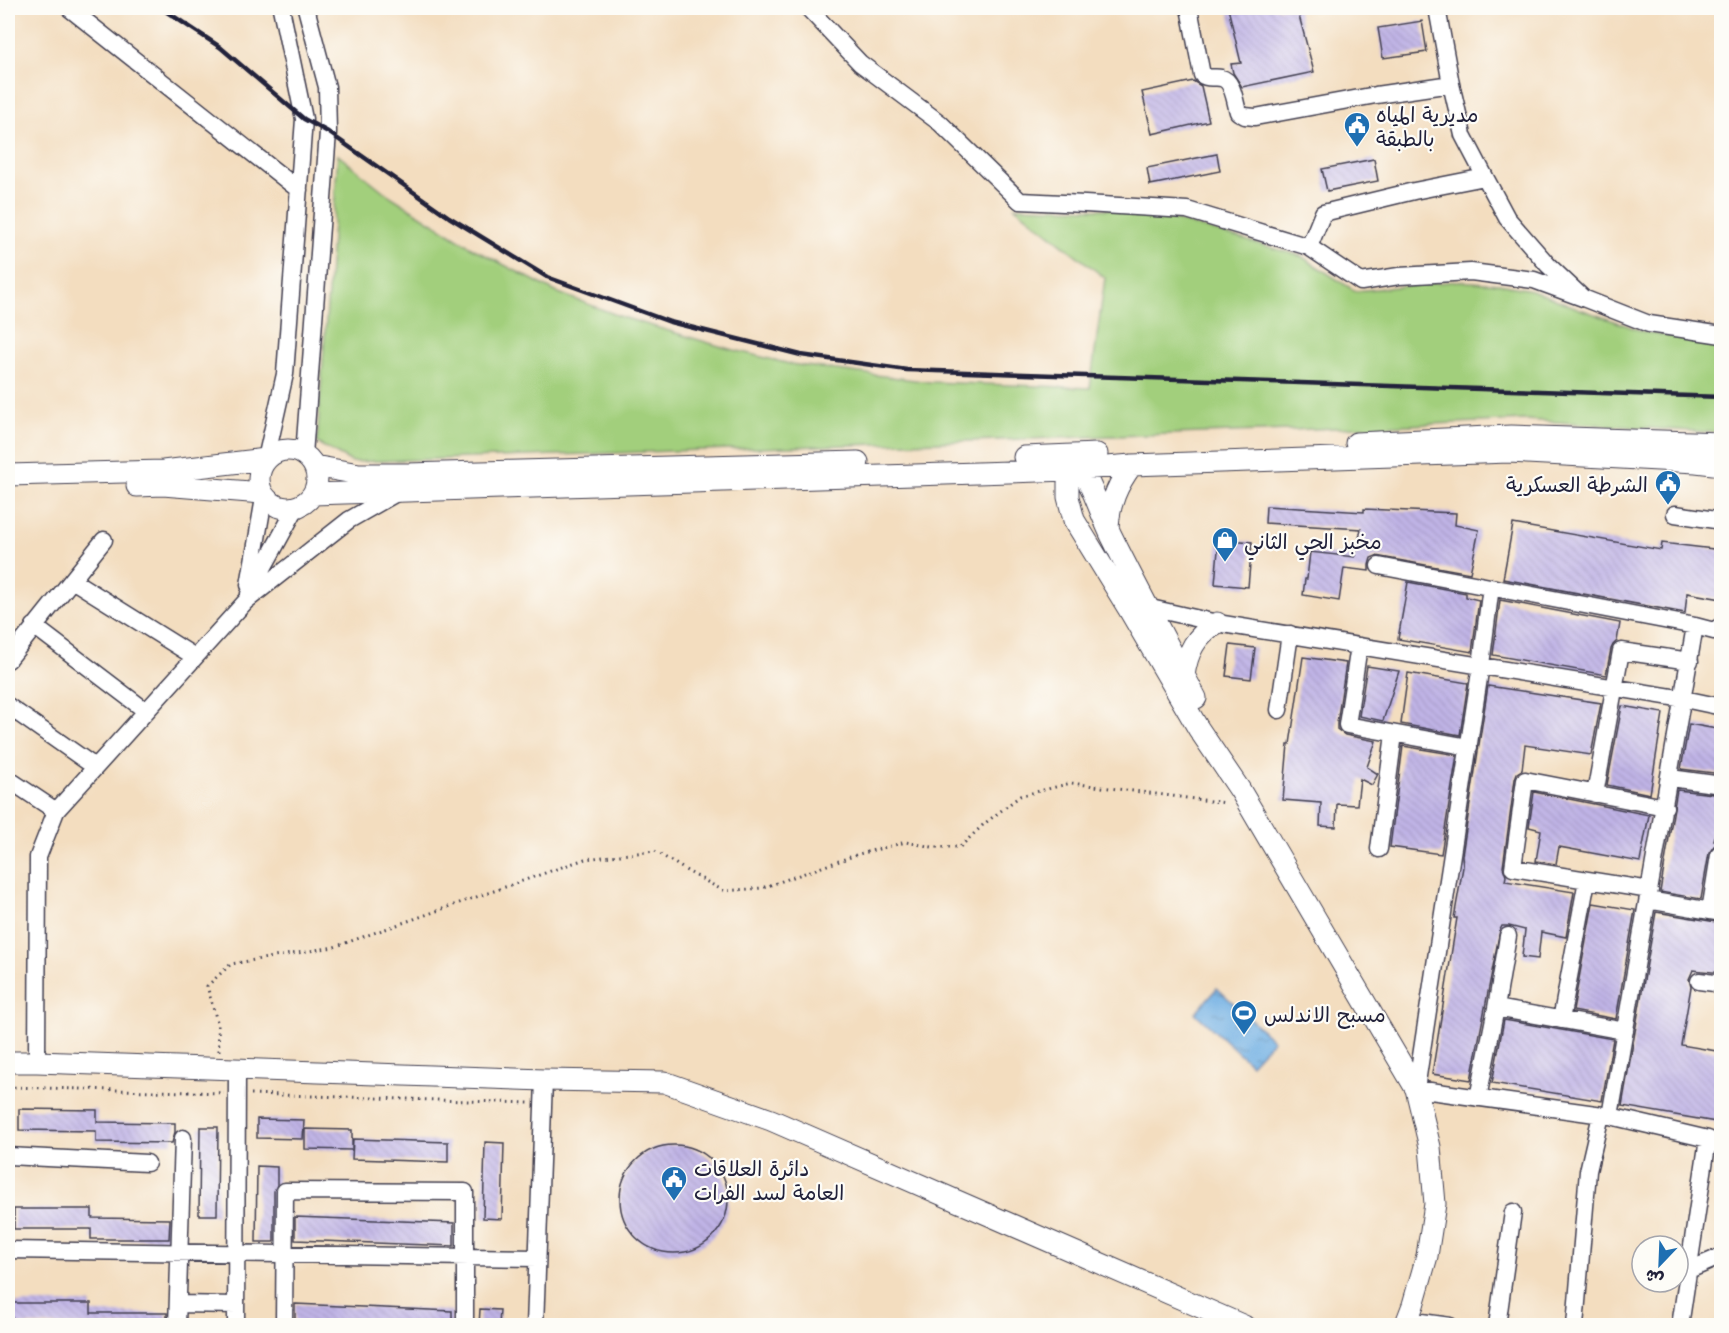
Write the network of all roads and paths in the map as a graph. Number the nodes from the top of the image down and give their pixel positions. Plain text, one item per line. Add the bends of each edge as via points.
1 (69, 8) edge
2 (280, 8) edge
3 (306, 8) edge
4 (808, 8) edge
5 (1189, 8) edge
6 (1437, 8) edge
7 (1451, 84) junction
8 (1485, 177) junction
9 (299, 190) junction
10 (1309, 247) junction
11 (1583, 298) junction
12 (1722, 335) edge
13 (1722, 443) edge
14 (266, 459) junction
15 (309, 460) junction
16 (1075, 465) junction
17 (1132, 465) junction
18 (1722, 465) edge
19 (1023, 472) junction
20 (8, 475) edge
21 (8, 488) edge
22 (398, 492) junction
23 (313, 494) junction
24 (263, 495) junction
25 (296, 508) junction
26 (1675, 514) dead end
27 (1074, 520) junction
28 (1722, 520) edge
29 (1108, 529) junction
30 (104, 540) dead end
31 (1378, 567) dead end
32 (72, 580) junction
33 (1496, 588) junction
34 (246, 601) junction
35 (1137, 607) junction
36 (1217, 623) junction
37 (34, 626) junction
38 (1695, 626) junction
39 (1722, 626) edge
40 (1290, 634) junction
41 (1359, 646) junction
42 (195, 657) junction
43 (8, 660) edge
44 (1690, 661) junction
45 (1481, 665) junction
46 (1184, 676) junction
47 (1614, 687) junction
48 (1684, 699) junction
49 (8, 706) edge
50 (1722, 706) edge
51 (1279, 710) dead end
52 (146, 711) junction
53 (1394, 734) junction
54 (1468, 747) junction
55 (95, 767) junction
56 (1670, 778) junction
57 (8, 779) edge
58 (1722, 785) edge
59 (1595, 794) junction
60 (1244, 798) junction
61 (1665, 807) junction
62 (56, 811) junction
63 (1379, 849) dead end
64 (1722, 855) edge
65 (1587, 880) junction
66 (1649, 895) junction
67 (1716, 912) edge
68 (1508, 936) dead end
69 (1699, 981) dead end
70 (1722, 984) edge
71 (1496, 1008) junction
72 (1561, 1020) junction
73 (1625, 1031) junction
74 (8, 1062) edge
75 (37, 1062) junction
76 (228, 1068) junction
77 (544, 1080) junction
78 (8, 1087) edge
79 (1416, 1089) junction
80 (237, 1094) junction
81 (1478, 1098) junction
82 (543, 1103) junction
83 (1606, 1116) junction
84 (183, 1138) dead end
85 (1715, 1143) edge
86 (8, 1156) edge
87 (147, 1162) dead end
88 (1513, 1212) dead end
89 (8, 1250) edge
90 (180, 1253) junction
91 (237, 1254) junction
92 (285, 1254) junction
93 (1722, 1256) edge
94 (466, 1257) junction
95 (537, 1258) junction
96 (1690, 1265) edge
97 (1690, 1270) edge
98 (1685, 1294) edge
99 (178, 1304) junction
100 (236, 1305) junction
101 (1406, 1323) edge
102 (177, 1326) edge
103 (236, 1326) edge
104 (284, 1326) edge
105 (465, 1326) edge
106 (535, 1326) edge
107 (1244, 1326) edge
108 (1450, 1326) edge
109 (1497, 1326) edge
110 (1575, 1326) edge
111 (1680, 1326) edge

1 - 9 street
2 - 9 street via 304,119
3 - 15 street via 327,87 328,132
4 - 10 street via 860,63 940,123 1020,201 1187,210
5 - 7 street via 1202,75 1226,80 1238,112 1245,116
6 - 7 street
7 - 8 street via 1463,135
8 - 10 street via 1323,213
8 - 11 street via 1507,218
9 - 14 street via 285,375
10 - 11 street via 1360,282 1471,272 1534,280
11 - 12 street via 1648,324
13 - 16 main road via 1511,436
14 - 15 main road via 273,453 291,450
14 - 20 main road via 163,471
14 - 24 main road via 258,474
15 - 16 main road via 359,474
15 - 23 main road via 317,483
16 - 17 main road
16 - 19 main road
16 - 27 main road via 1068,497
16 - 29 main road
17 - 18 main road via 1509,452
17 - 29 main road via 1116,488
19 - 22 main road
19 - 27 main road via 1048,486
21 - 24 main road via 163,485
22 - 23 main road
22 - 34 street via 349,520
23 - 25 main road
24 - 25 main road via 279,508
24 - 34 street
25 - 34 street
26 - 28 street
27 - 35 main road
29 - 35 main road
30 - 32 street
31 - 33 street
32 - 37 street
32 - 42 street
33 - 38 street
33 - 45 street via 1490,594
34 - 42 street
35 - 36 street
35 - 46 main road
35 - 60 main road via 1197,728
36 - 40 street
36 - 46 main road via 1193,645
37 - 43 street
37 - 52 street
38 - 39 street via 1714,631
38 - 44 street
40 - 41 street
40 - 51 street
41 - 45 street
41 - 53 street via 1347,725
42 - 52 street
44 - 47 street via 1621,651
44 - 48 street
45 - 47 street
45 - 54 street
46 - 60 main road
47 - 48 street
47 - 59 street
48 - 50 street
48 - 56 street
49 - 55 street
52 - 55 street
53 - 54 street
53 - 63 street
54 - 79 street
55 - 62 street
56 - 58 street
56 - 61 street
57 - 62 street
59 - 61 street
59 - 65 street via 1525,780 1513,868
60 - 76 path via 1071,783 1020,796 960,847 906,842 858,854 762,888 724,891 655,851 585,859 334,947 231,964 207,986
60 - 79 main road
61 - 66 street
62 - 75 street via 38,857
64 - 67 street
65 - 66 street
65 - 72 street
66 - 67 street
66 - 73 street
68 - 71 street
69 - 70 street
71 - 72 street
71 - 81 street
72 - 73 street
73 - 83 street
74 - 75 main road
75 - 76 main road
76 - 77 main road
76 - 80 street
77 - 82 street
77 - 107 main road via 664,1082 771,1120
78 - 80 path
79 - 81 street
79 - 101 main road via 1430,1147 1435,1204 1427,1256
80 - 82 path
80 - 91 street
81 - 83 street
82 - 95 street
83 - 85 street
83 - 110 street via 1588,1172
84 - 90 street
85 - 96 street
86 - 87 street
88 - 109 street
89 - 90 street
90 - 91 street
90 - 99 street
91 - 92 street
91 - 100 street
92 - 94 street
92 - 94 street via 285,1191 465,1192
92 - 104 street
93 - 97 street
94 - 95 street
94 - 105 street
95 - 106 street
98 - 111 street
99 - 100 street
99 - 102 street
100 - 103 street
101 - 108 street

